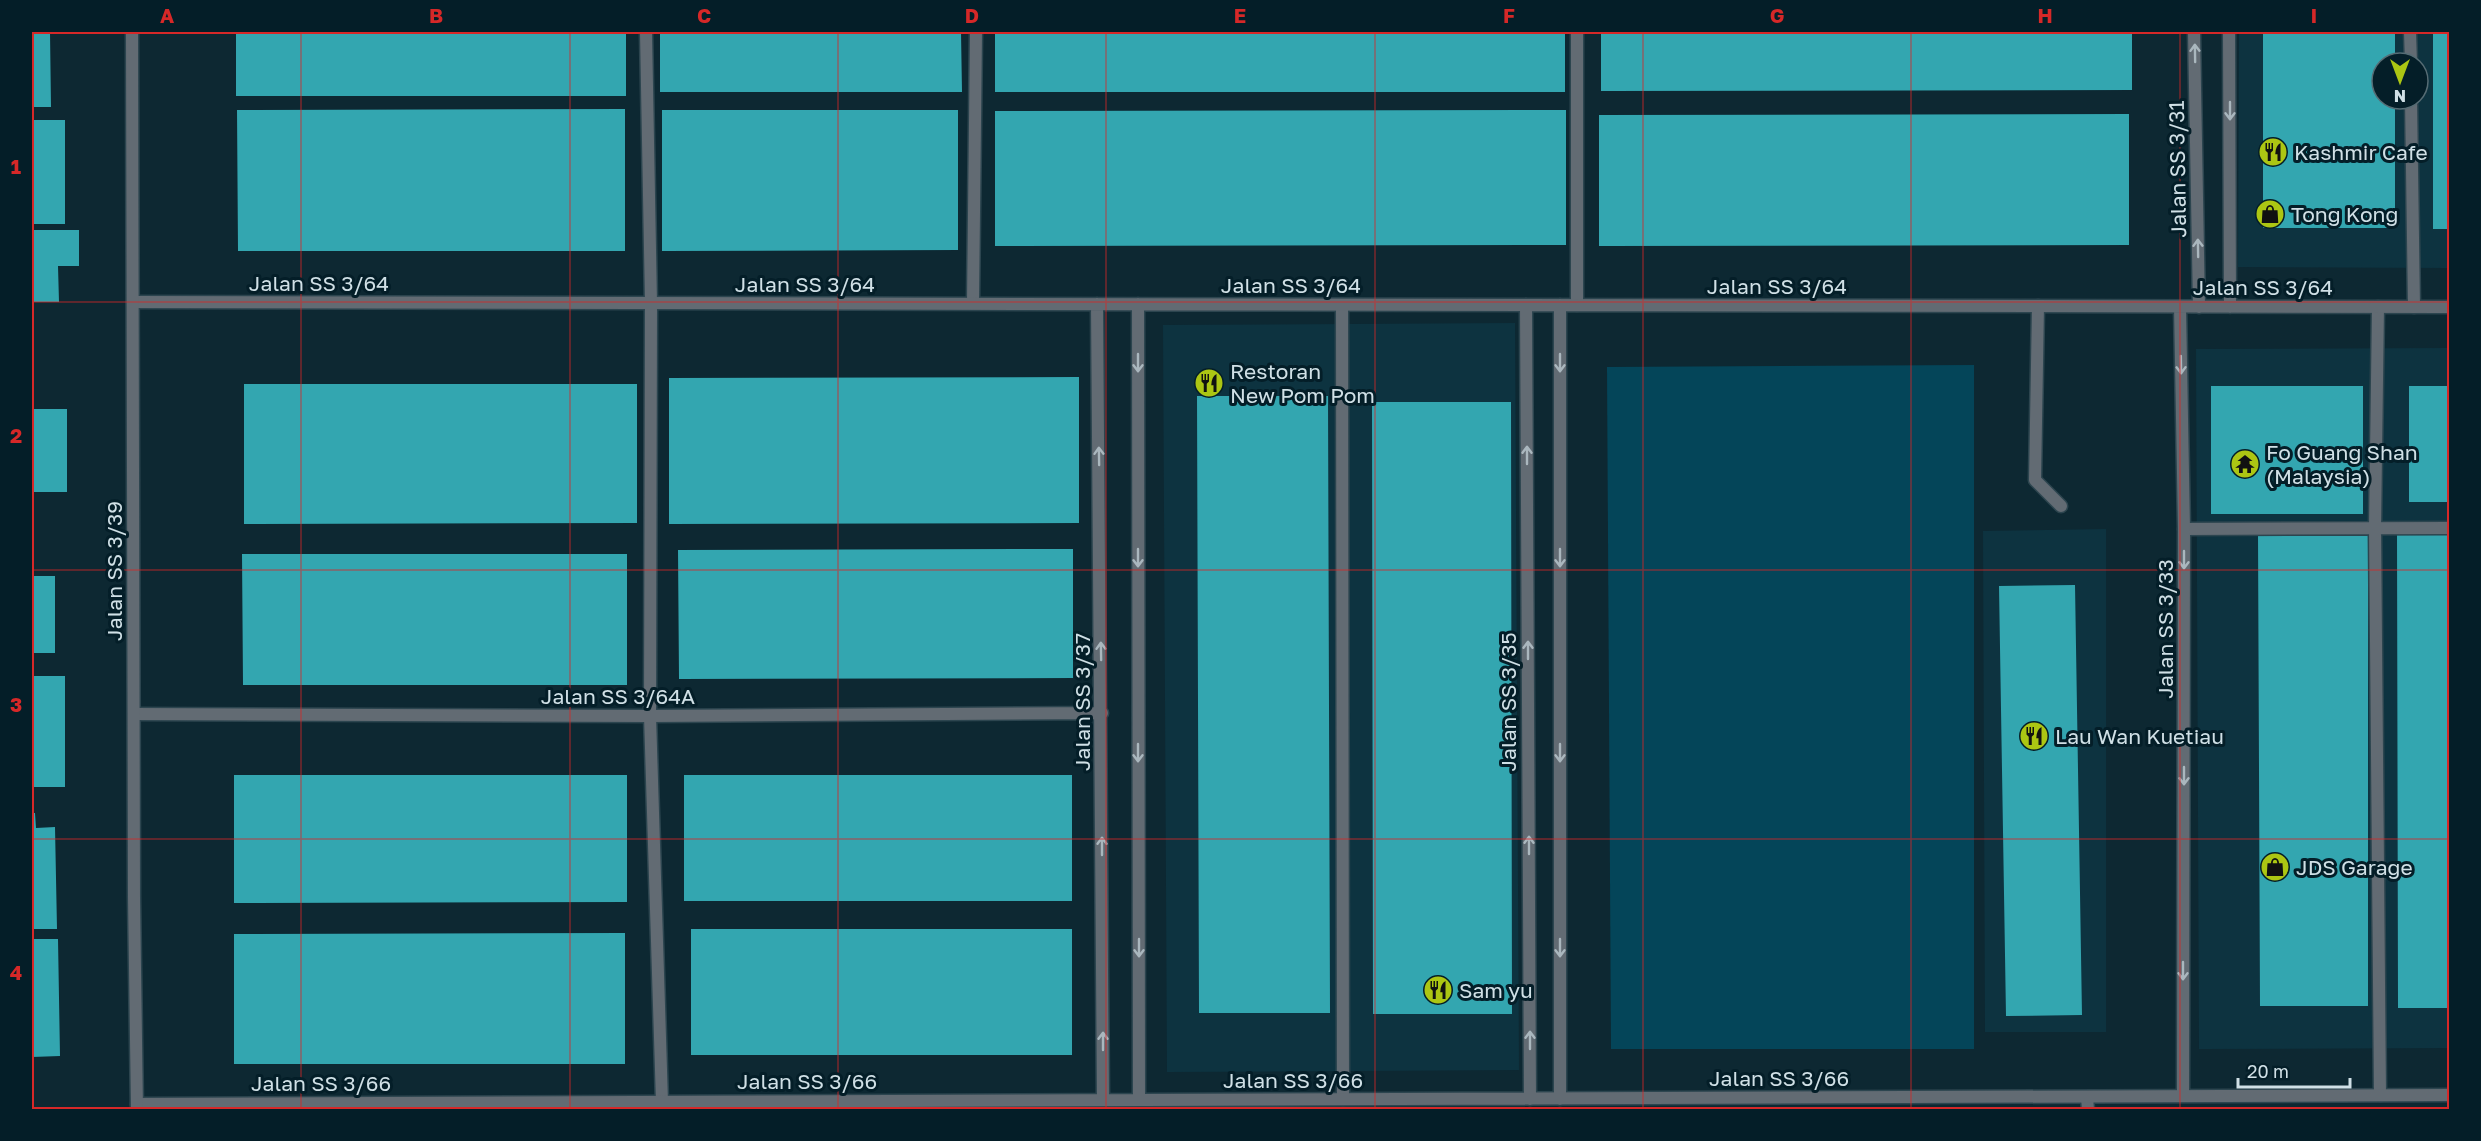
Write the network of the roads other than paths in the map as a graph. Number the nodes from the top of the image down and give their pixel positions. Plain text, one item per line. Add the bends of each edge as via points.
1 (132, 32) edge
2 (646, 32) edge
3 (976, 32) edge
4 (1577, 32) edge
5 (2194, 32) edge
6 (2229, 32) edge
7 (2410, 32) edge
8 (2411, 51) edge
9 (2411, 111) edge
10 (133, 302) junction
11 (651, 303) junction
12 (973, 303) junction
13 (1097, 304) junction
14 (1138, 304) junction
15 (1342, 305) junction
16 (1526, 305) junction
17 (1560, 305) junction
18 (1577, 305) junction
19 (2038, 306) junction
20 (2180, 307) junction
21 (2199, 307) junction
22 (2230, 307) junction
23 (2378, 307) junction
24 (2414, 307) junction
25 (2450, 307) edge
26 (2061, 506) dead end
27 (2375, 528) junction
28 (2450, 528) edge
29 (2184, 529) junction
30 (1102, 712) junction
31 (134, 714) junction
32 (651, 716) junction
33 (2380, 1095) junction
34 (2450, 1095) edge
35 (2183, 1096) junction
36 (1343, 1099) junction
37 (1530, 1099) junction
38 (1560, 1099) junction
39 (1103, 1100) junction
40 (1139, 1100) junction
41 (662, 1102) junction
42 (2087, 1103) edge
43 (1481, 1104) edge
44 (881, 1105) edge
45 (137, 1107) edge

1 - 10 street, Jalan SS 3/39
2 - 11 street
3 - 12 street
4 - 18 street
21 -> 5 street, Jalan SS 3/31
6 -> 22 street
7 - 8 street
9 - 24 street
10 - 11 street, Jalan SS 3/64
10 - 31 street, Jalan SS 3/39
11 - 12 street, Jalan SS 3/64
11 - 32 street
12 - 13 street, Jalan SS 3/64
13 - 14 street, Jalan SS 3/64
30 -> 13 street, Jalan SS 3/37
14 - 15 street, Jalan SS 3/64
14 -> 40 street
15 - 16 street, Jalan SS 3/64
15 - 36 street
16 - 17 street, Jalan SS 3/64
37 -> 16 street, Jalan SS 3/35
17 - 18 street, Jalan SS 3/64
17 -> 38 street
18 - 19 street, Jalan SS 3/64
19 - 20 street, Jalan SS 3/64
19 - 26 street via 2036,480
20 - 21 street, Jalan SS 3/64
20 -> 29 street, Jalan SS 3/33
21 - 22 street, Jalan SS 3/64
22 - 23 street, Jalan SS 3/64
23 - 24 street, Jalan SS 3/64
23 - 27 street
24 - 25 street, Jalan SS 3/64
27 - 28 street
27 - 29 street
27 - 33 street
29 -> 35 street, Jalan SS 3/33
30 - 32 street, Jalan SS 3/64A
39 -> 30 street, Jalan SS 3/37
31 - 32 street, Jalan SS 3/64A
31 - 45 street, Jalan SS 3/39
32 - 41 street
33 - 34 street, Jalan SS 3/66
33 - 35 street, Jalan SS 3/66
35 - 42 street, Jalan SS 3/66
36 - 40 street, Jalan SS 3/66
36 - 43 street, Jalan SS 3/66
37 - 38 street, Jalan SS 3/66
37 - 43 street, Jalan SS 3/66
38 - 42 street, Jalan SS 3/66
39 - 40 street, Jalan SS 3/66
39 - 44 street, Jalan SS 3/66
41 - 44 street, Jalan SS 3/66
41 - 45 street, Jalan SS 3/66

